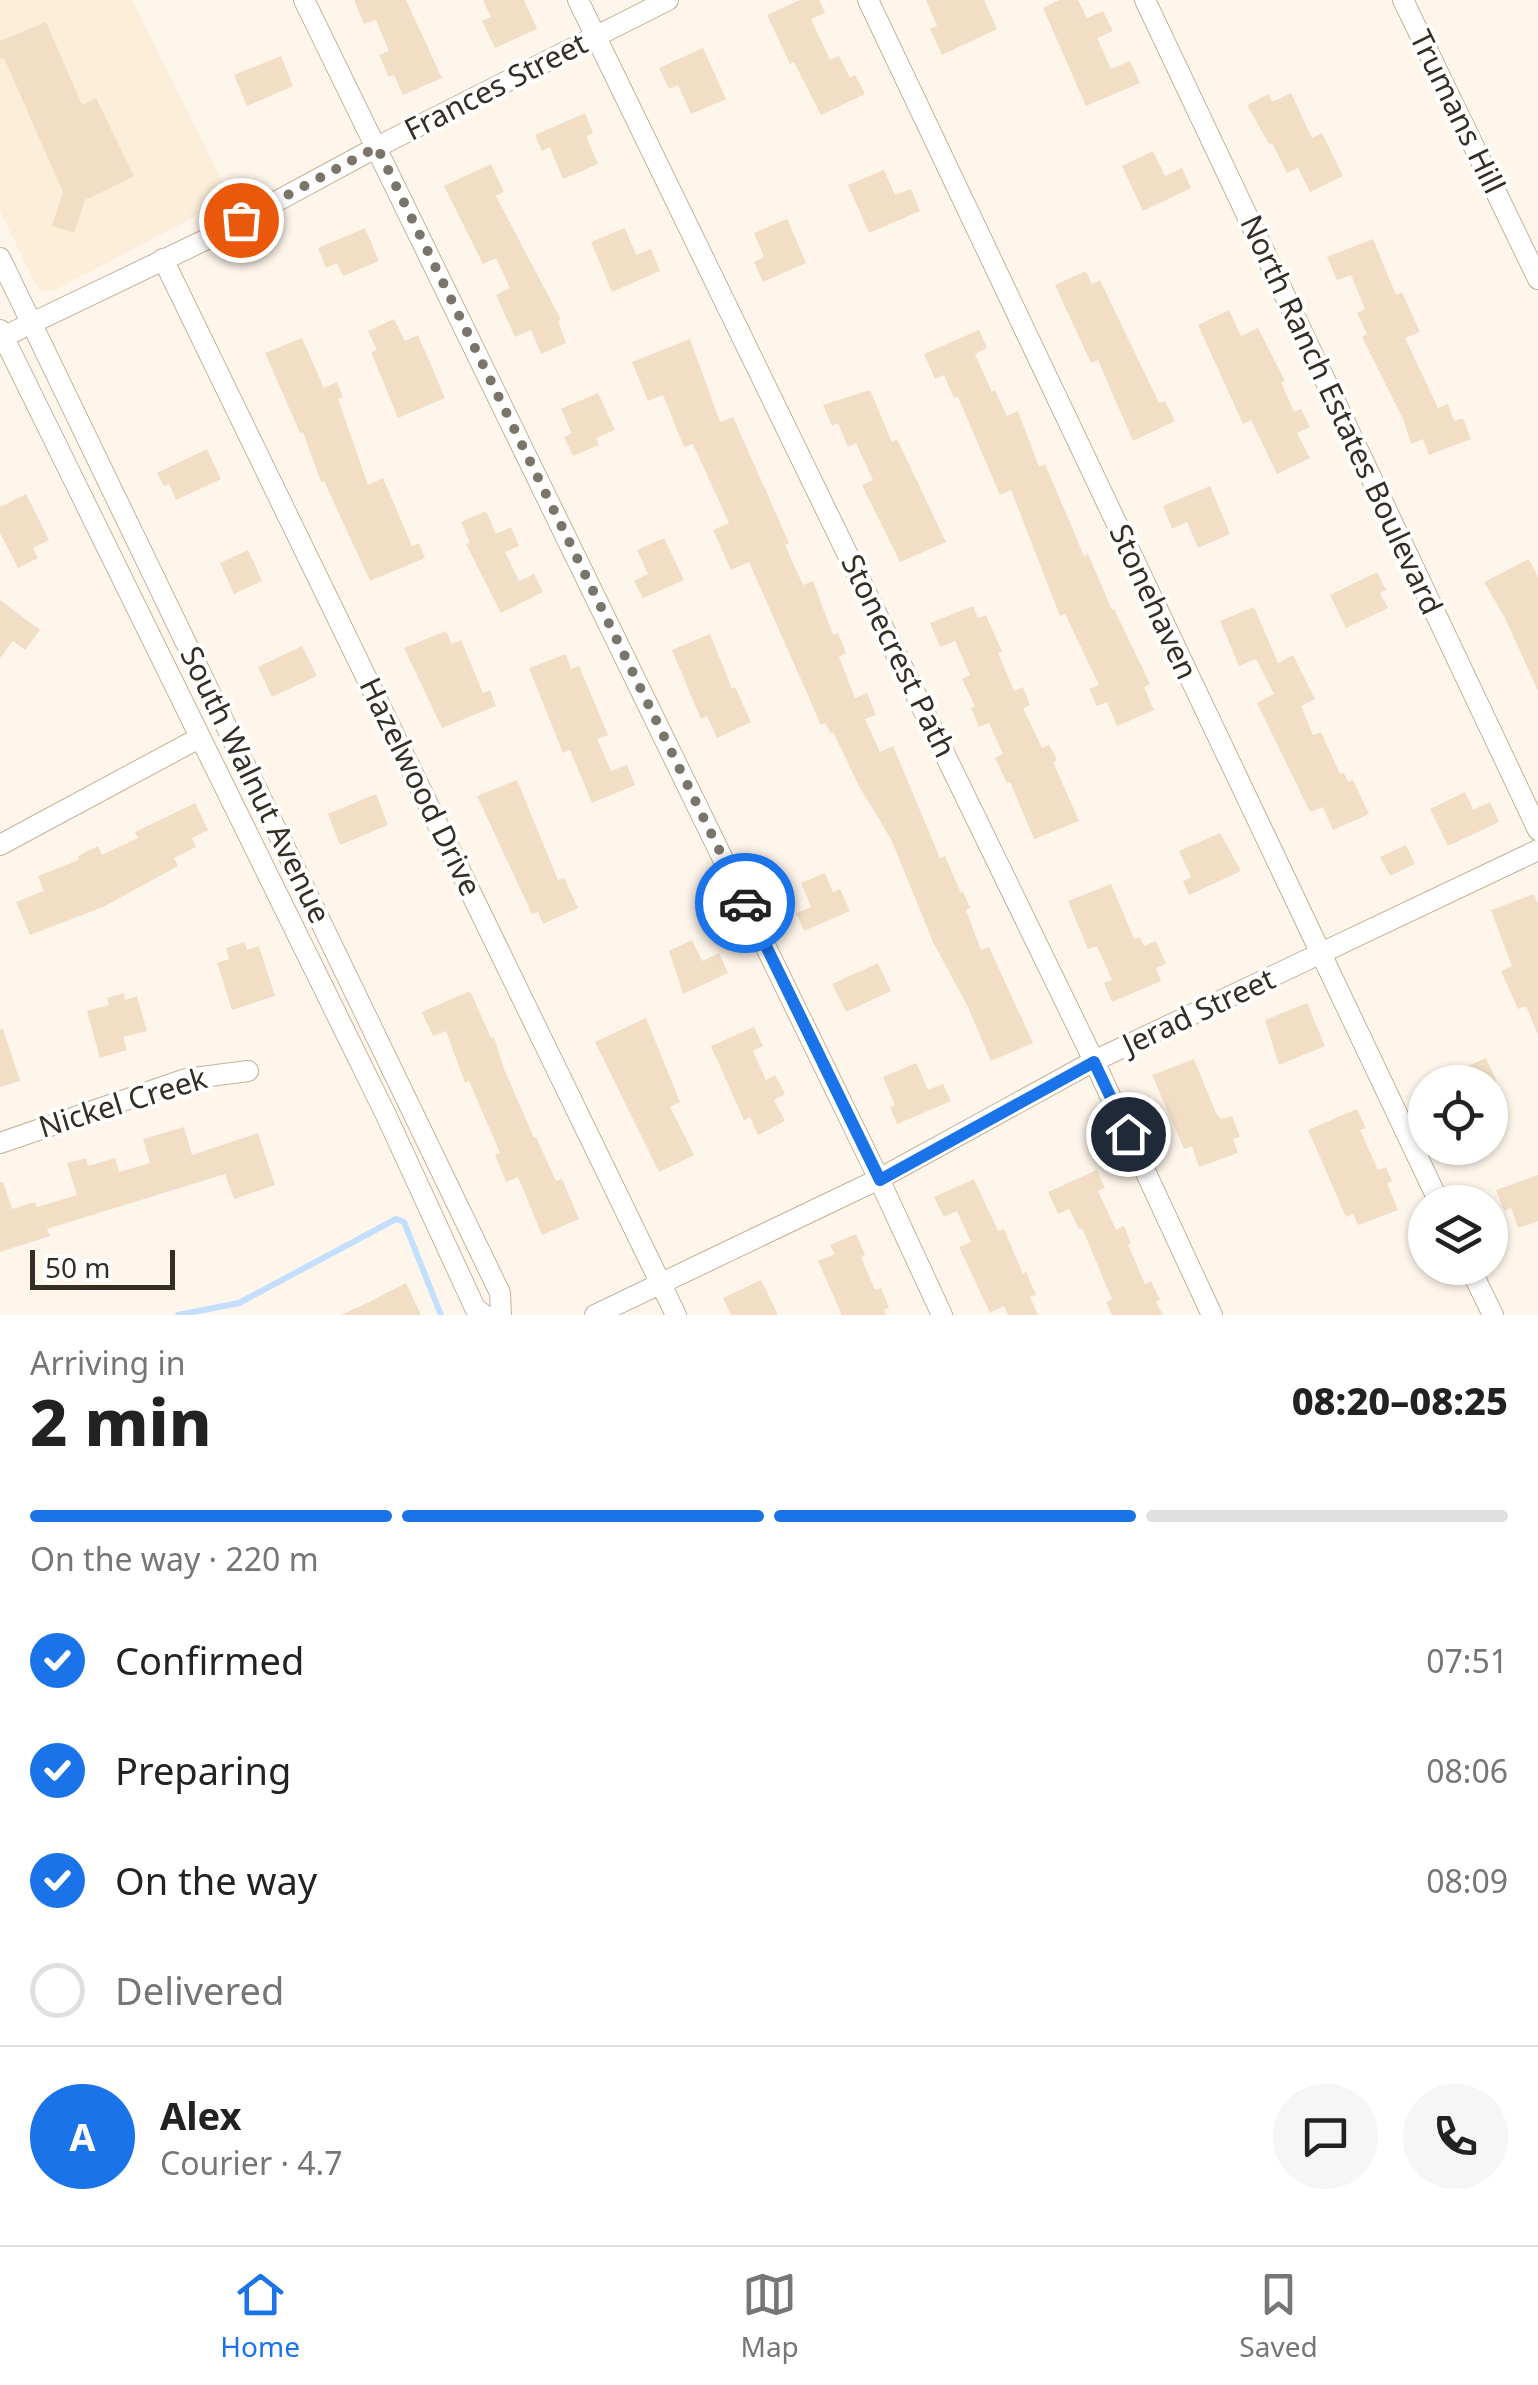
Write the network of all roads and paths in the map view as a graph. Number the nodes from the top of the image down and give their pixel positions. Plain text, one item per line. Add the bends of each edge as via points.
1 (304, 0) edge
2 (578, 0) edge
3 (668, 0) edge
4 (868, 0) edge
5 (1145, 0) edge
6 (1404, 0) edge
7 (598, 36) junction
8 (377, 147) junction
9 (0, 258) edge
10 (163, 259) junction
11 (1538, 278) edge
12 (33, 325) junction
13 (2, 333) edge
14 (199, 738) junction
15 (1538, 830) edge
16 (0, 846) edge
17 (1538, 850) edge
18 (1320, 955) junction
19 (1094, 1062) junction
20 (248, 1071) dead end
21 (0, 1143) edge
22 (880, 1180) junction
23 (1431, 1185) edge
24 (662, 1285) junction
25 (1478, 1285) edge
26 (484, 1315) edge
27 (501, 1315) edge
28 (595, 1315) edge
29 (676, 1315) edge
30 (942, 1315) edge
31 (1212, 1315) edge
32 (1493, 1315) edge

1 - 8 street
2 - 7 street, Stonecrest Path
3 - 7 street, Frances Street
4 - 18 street, Stonehaven
5 - 15 street, North Ranch Estates Boulevard
6 - 11 street, Trumans Hill
7 - 8 street, Frances Street
7 - 19 street, Stonecrest Path
8 - 10 street, Frances Street
8 - 22 street
9 - 12 street, South Walnut Avenue
10 - 12 street, Frances Street
10 - 24 street, Hazelwood Drive
12 - 13 street, Frances Street
12 - 27 street, South Walnut Avenue via 492,1275
13 - 14 street, South Walnut Avenue
14 - 16 street
14 - 26 street, South Walnut Avenue
17 - 18 street, Jerad Street
18 - 19 street, Jerad Street
18 - 23 street, Stonehaven
19 - 22 street, Jerad Street
19 - 31 street, Stonecrest Path
20 - 21 street, Nickel Creek via 186,1079
22 - 24 street, Jerad Street
22 - 30 street
24 - 28 street, Jerad Street
24 - 29 street, Hazelwood Drive
25 - 32 street

